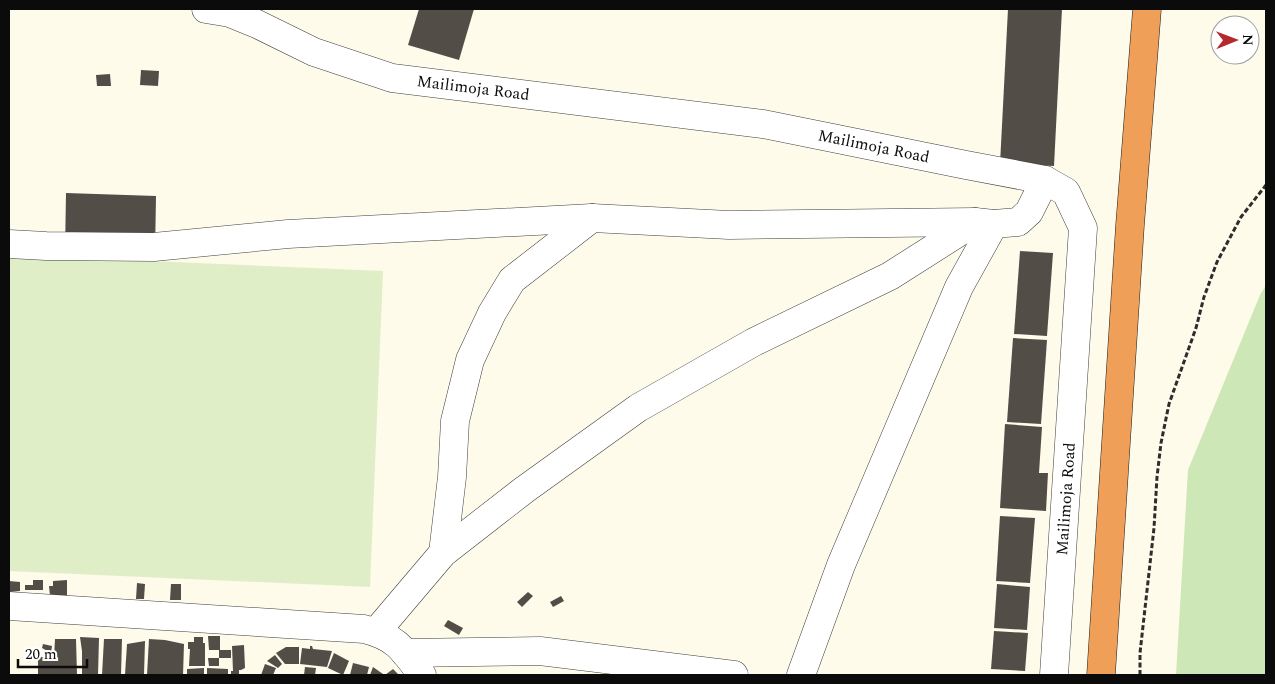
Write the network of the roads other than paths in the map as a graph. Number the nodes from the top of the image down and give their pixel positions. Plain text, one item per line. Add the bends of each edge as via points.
1 (206, 9) edge
2 (1147, 9) edge
3 (1045, 180) junction
4 (592, 218) junction
5 (985, 223) junction
6 (9, 244) edge
7 (444, 553) junction
8 (9, 606) edge
9 (376, 632) junction
10 (540, 651) junction
11 (405, 652) junction
12 (628, 670) edge
13 (422, 675) edge
14 (562, 675) edge
15 (734, 675) edge
16 (801, 675) edge
17 (1054, 675) edge
18 (1101, 675) edge

1 - 3 street, Mailimoja Road via 230,13 314,52 392,78 763,124
2 - 18 highway
3 - 5 street via 1029,212 1018,222
3 - 17 street, Mailimoja Road via 1066,192 1083,228
4 - 5 street via 729,225
4 - 6 street via 288,234 154,247
4 - 7 street via 512,280 470,360 455,421
5 - 7 street via 890,276 754,342 638,408 524,490
5 - 16 street via 841,565
7 - 9 street
8 - 9 street
9 - 11 street via 394,641
10 - 11 street
10 - 12 street
10 - 14 street
11 - 13 street
12 - 15 street via 687,669

